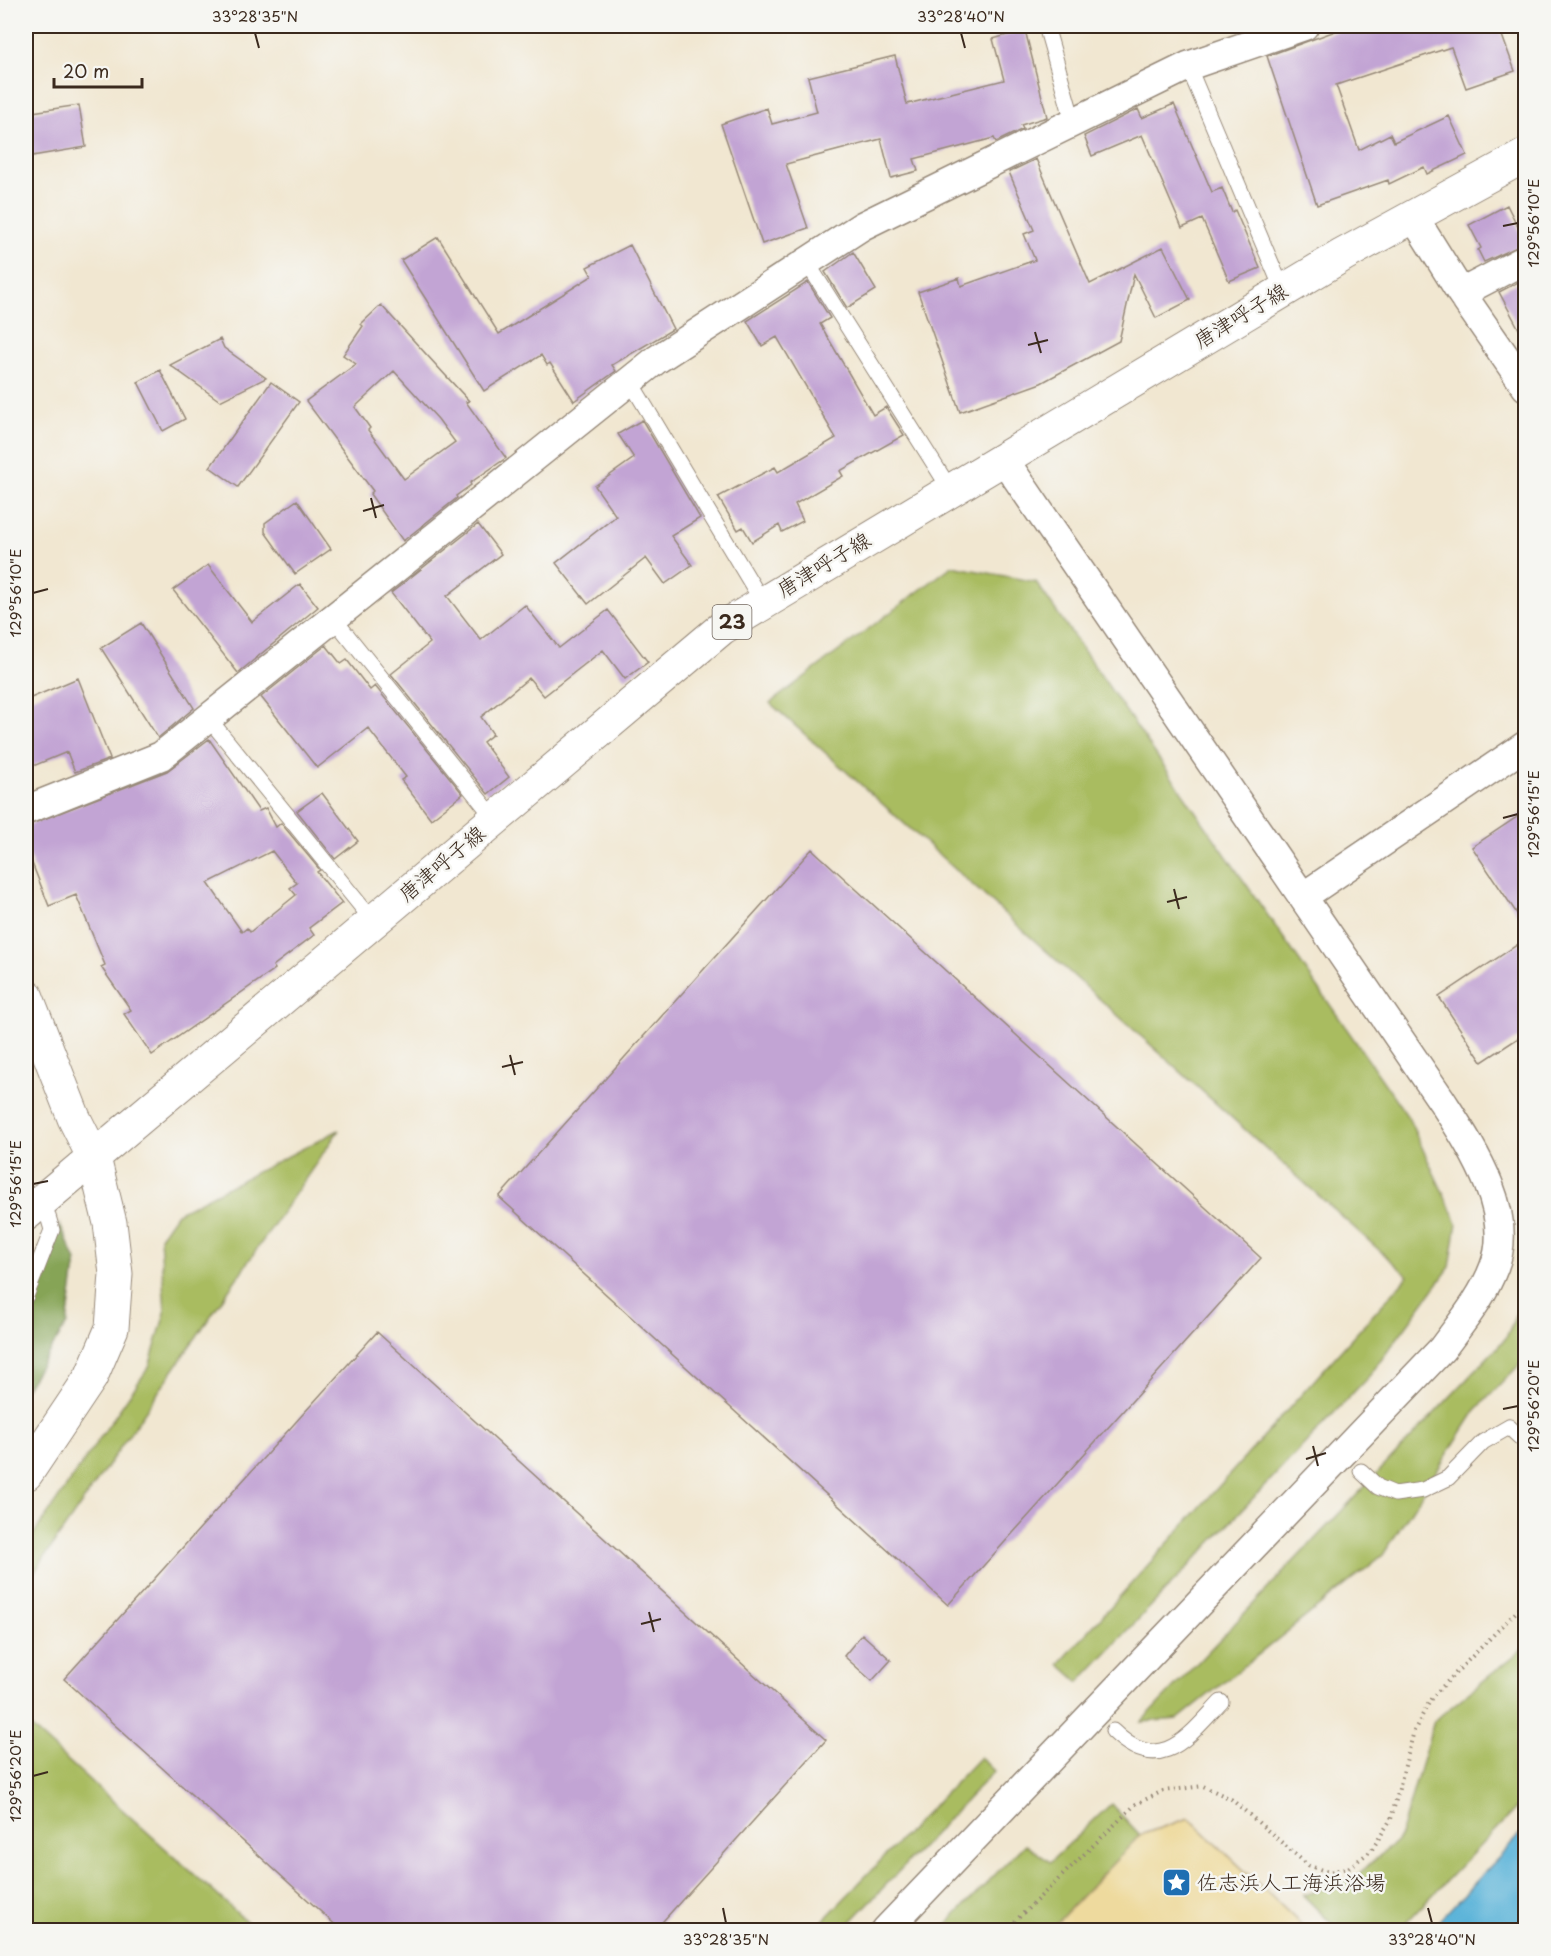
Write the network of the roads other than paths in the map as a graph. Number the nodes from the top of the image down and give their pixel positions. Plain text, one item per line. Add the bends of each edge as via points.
1 (1046, 26) edge
2 (1304, 26) edge
3 (1188, 66) junction
4 (1073, 121) junction
5 (1526, 155) edge
6 (1413, 216) junction
7 (1526, 259) edge
8 (806, 261) junction
9 (1283, 291) junction
10 (1461, 293) junction
11 (630, 381) junction
12 (1526, 387) edge
13 (1003, 458) junction
14 (950, 489) junction
15 (763, 603) junction
16 (334, 619) junction
17 (209, 719) junction
18 (1526, 745) edge
19 (26, 810) edge
20 (495, 819) junction
21 (1304, 896) junction
22 (374, 922) junction
23 (26, 995) edge
24 (32, 1029) edge
25 (94, 1158) junction
26 (34, 1206) edge
27 (26, 1296) edge
28 (1526, 1443) edge
29 (1361, 1471) dead end
30 (26, 1474) edge
31 (1221, 1702) dead end
32 (1113, 1731) dead end
33 (886, 1930) edge

1 - 4 lane
2 - 3 street
3 - 4 street
3 - 9 lane
4 - 8 street via 862,226
5 - 6 main road, 唐津呼子線 / 23
6 - 9 main road, 唐津呼子線 / 23
6 - 10 street
7 - 10 street
8 - 11 street
8 - 14 lane
9 - 13 main road, 唐津呼子線 / 23
10 - 12 street
11 - 15 lane
11 - 16 street
13 - 14 main road, 唐津呼子線 / 23
13 - 21 street
14 - 15 main road, 唐津呼子線 / 23
15 - 20 main road, 唐津呼子線 / 23 via 722,628
16 - 17 street
16 - 20 lane
17 - 19 street via 161,756
17 - 22 lane
18 - 21 street
20 - 22 main road, 唐津呼子線 / 23
21 - 33 street via 1476,1154 1493,1195 1499,1228 1495,1265 1480,1296 1442,1349
22 - 25 main road, 唐津呼子線 / 23
23 - 24 main road
24 - 25 main road
25 - 26 main road, 唐津呼子線 / 23
25 - 30 main road via 110,1223 116,1274 112,1328 91,1377
26 - 27 lane via 52,1230
28 - 29 lane via 1509,1427 1483,1442 1448,1478 1423,1490 1395,1494 1378,1487
31 - 32 lane via 1180,1745 1150,1752 1128,1746

